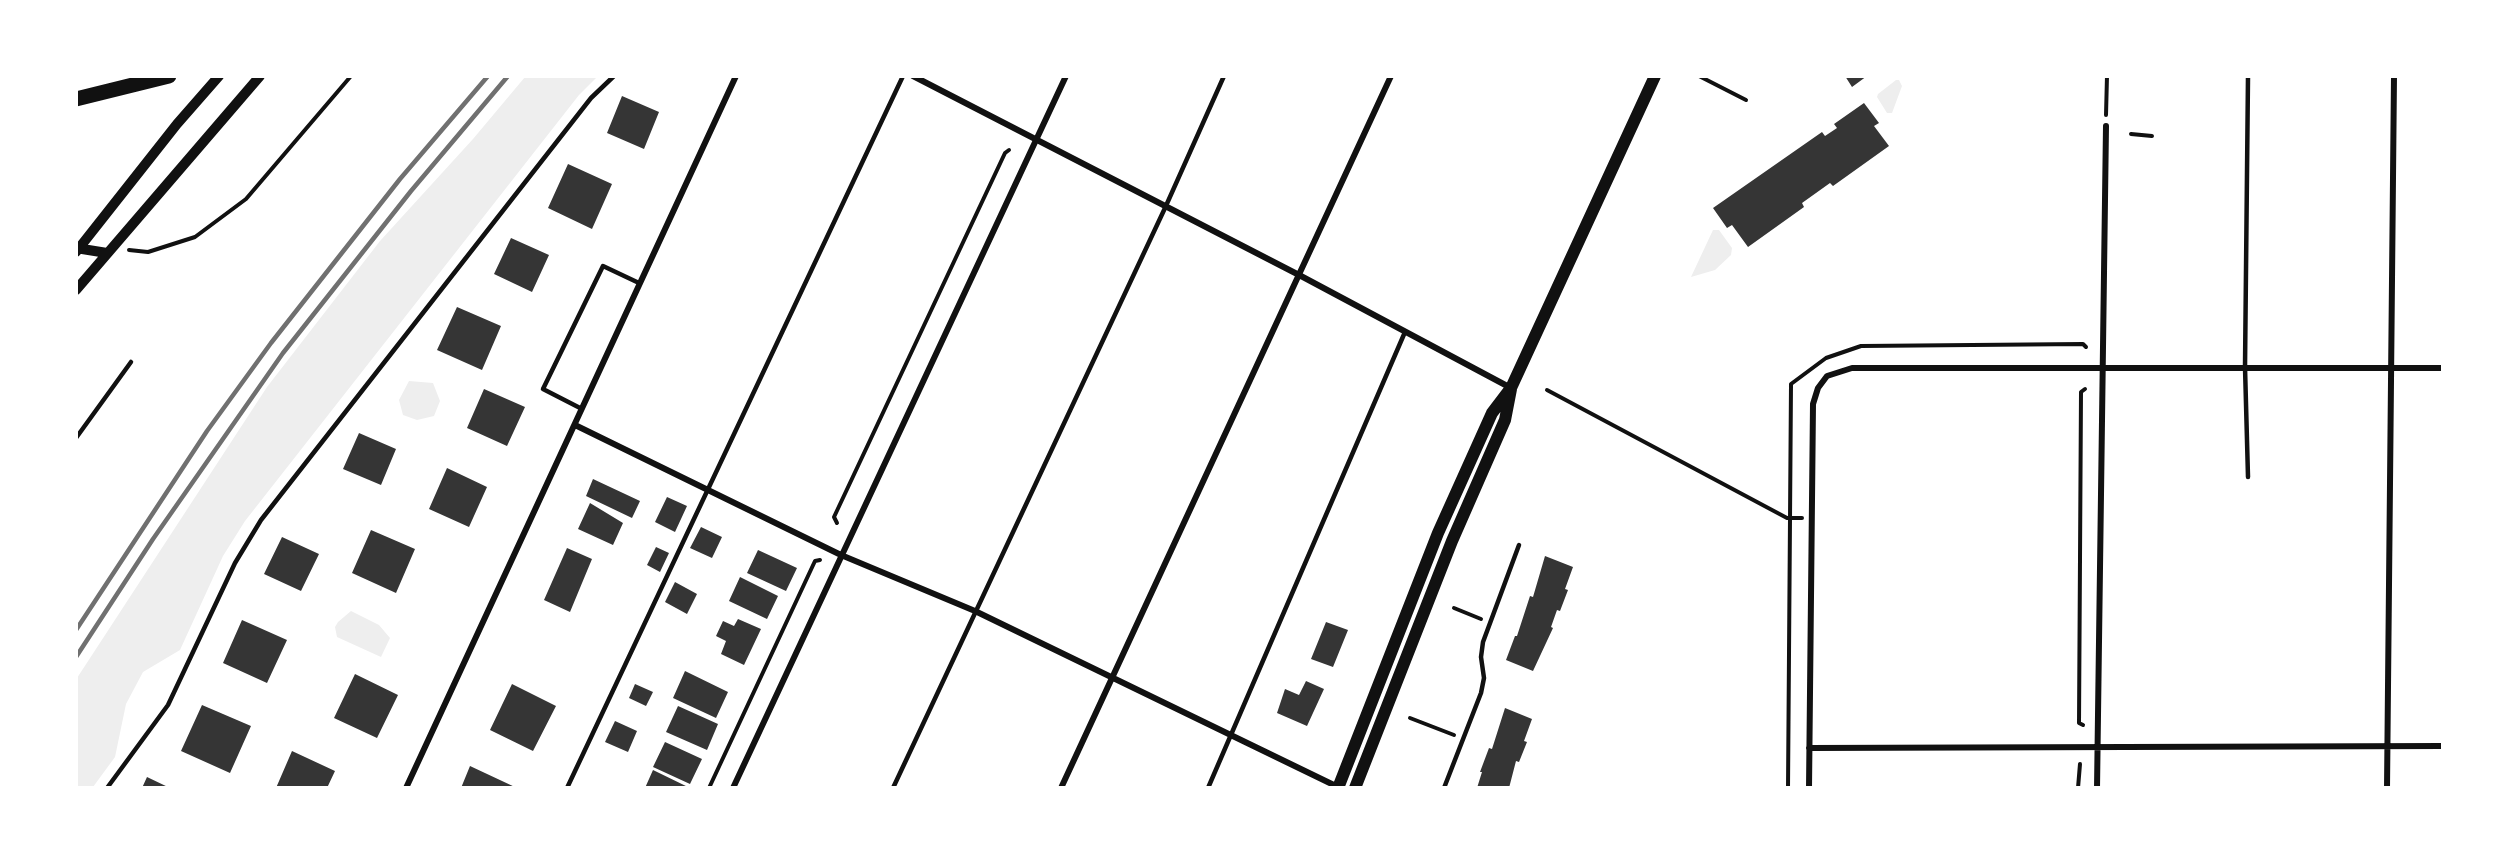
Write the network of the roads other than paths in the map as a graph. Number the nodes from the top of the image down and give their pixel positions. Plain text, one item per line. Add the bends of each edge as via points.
1 (169, 76) edge
2 (219, 76) edge
3 (260, 76) edge
4 (614, 76) edge
5 (727, 76) edge
6 (903, 76) edge
7 (913, 76) edge
8 (1066, 76) edge
9 (1224, 76) edge
10 (1391, 76) edge
11 (1655, 76) edge
12 (2248, 76) edge
13 (2394, 76) edge
14 (736, 78) edge
15 (144, 81) junction
16 (76, 99) edge
17 (76, 106) edge
18 (2106, 126) road end
19 (1038, 141) junction
20 (1166, 208) junction
21 (78, 249) edge
22 (109, 251) junction
23 (1301, 276) junction
24 (639, 283) junction
25 (76, 290) edge
26 (1405, 332) junction
27 (131, 362) dead end
28 (2103, 366) junction
29 (2245, 367) junction
30 (2442, 368) edge
31 (2393, 369) junction
32 (1511, 388) junction
33 (582, 410) junction
34 (575, 425) junction
35 (76, 438) edge
36 (2248, 477) dead end
37 (707, 488) junction
38 (1519, 545) dead end
39 (841, 555) junction
40 (975, 611) junction
41 (1114, 677) junction
42 (1231, 736) junction
43 (2442, 746) edge
44 (2387, 747) junction
45 (1809, 748) junction
46 (2097, 749) junction
47 (1338, 787) edge
48 (106, 788) edge
49 (406, 788) edge
50 (567, 788) edge
51 (733, 788) edge
52 (893, 788) edge
53 (1061, 788) edge
54 (1208, 788) edge
55 (1355, 788) edge
56 (1444, 788) edge
57 (1809, 788) edge
58 (2097, 788) edge
59 (2387, 788) edge

1 - 15 highway
2 - 21 street
3 - 22 street
4 - 48 lane via 591,98 261,520 235,563 168,705
5 - 14 lane
6 - 37 lane
7 - 19 street
8 - 19 street
9 - 20 lane
10 - 23 street
11 - 32 main road
12 - 29 lane
13 - 31 street
14 - 24 street
15 - 16 highway
15 - 17 highway
18 - 28 street
19 - 20 street
19 - 39 street
20 - 23 street
20 - 40 lane
21 - 22 street
22 - 25 street
23 - 26 street
23 - 41 street
24 - 33 street
24 - 33 lane via 603,266 543,389
26 - 32 street
26 - 42 lane
27 - 35 lane
28 - 29 street
28 - 45 street via 1852,368 1827,376 1818,388 1814,404
28 - 46 street
29 - 31 street
29 - 36 lane
30 - 31 street
31 - 44 street
32 - 47 main road via 1492,413 1438,532
32 - 55 main road via 1505,420 1452,541
33 - 34 street
34 - 37 street
34 - 49 street
37 - 39 street
37 - 50 lane
38 - 56 lane via 1483,642 1481,693
39 - 40 street
39 - 51 street
40 - 41 street
40 - 52 lane
41 - 42 street
41 - 53 street
42 - 47 street
42 - 54 lane
43 - 44 street
44 - 46 street
44 - 59 street
45 - 46 street
45 - 57 street
46 - 58 street

